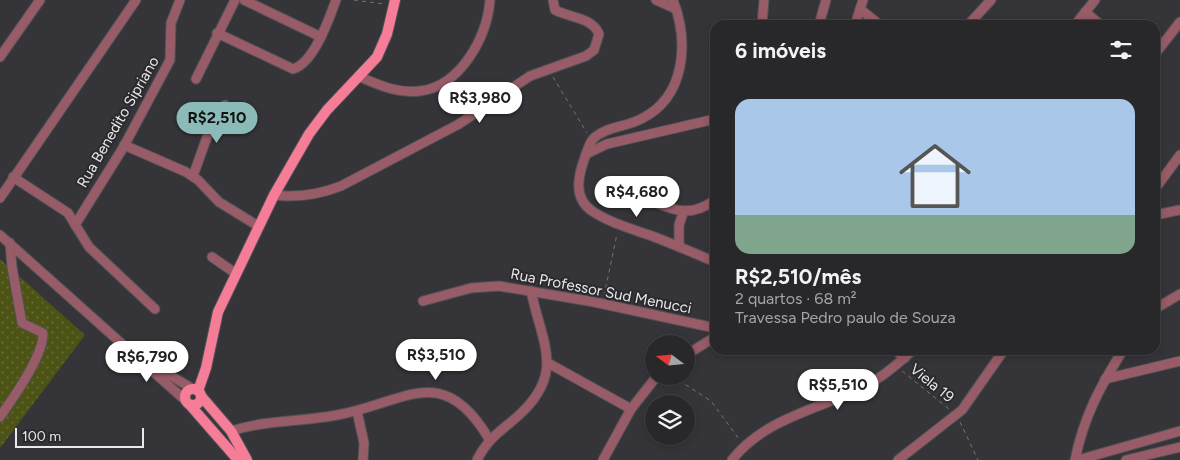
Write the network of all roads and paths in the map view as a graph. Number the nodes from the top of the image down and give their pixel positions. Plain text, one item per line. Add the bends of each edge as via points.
1 (40, 0) edge
2 (136, 0) edge
3 (180, 0) edge
4 (235, 0) edge
5 (244, 0) edge
6 (336, 0) edge
7 (354, 0) edge
8 (490, 0) edge
9 (553, 0) edge
10 (656, 0) edge
11 (826, 0) edge
12 (991, 0) edge
13 (1095, 0) edge
14 (391, 2) edge
15 (762, 2) edge
16 (675, 4) edge
17 (862, 5) edge
18 (1085, 12) junction
19 (762, 20) edge
20 (820, 20) edge
21 (857, 20) edge
22 (876, 20) edge
23 (973, 20) edge
24 (1079, 20) edge
25 (1095, 20) edge
26 (1180, 22) edge
27 (217, 33) junction
28 (321, 37) junction
29 (1160, 48) edge
30 (0, 57) edge
31 (548, 69) junction
32 (360, 77) junction
33 (196, 79) dead end
34 (225, 105) dead end
35 (710, 120) edge
36 (592, 140) junction
37 (124, 145) junction
38 (586, 154) junction
39 (1180, 155) edge
40 (193, 176) junction
41 (13, 177) junction
42 (1160, 182) edge
43 (274, 195) junction
44 (639, 196) dead end
45 (0, 198) edge
46 (710, 204) edge
47 (1180, 210) edge
48 (683, 213) junction
49 (1160, 214) edge
50 (619, 224) junction
51 (75, 225) junction
52 (258, 226) junction
53 (0, 235) edge
54 (10, 243) junction
55 (679, 246) junction
56 (212, 257) dead end
57 (710, 260) edge
58 (235, 273) junction
59 (531, 291) junction
60 (1180, 294) edge
61 (423, 301) dead end
62 (602, 304) junction
63 (1160, 306) edge
64 (155, 309) dead end
65 (710, 327) edge
66 (710, 340) edge
67 (125, 348) junction
68 (695, 349) edge
69 (901, 355) edge
70 (908, 355) edge
71 (1001, 355) edge
72 (1120, 355) edge
73 (905, 358) junction
74 (1180, 361) edge
75 (548, 363) junction
76 (895, 366) junction
77 (1105, 379) junction
78 (650, 385) edge
79 (686, 385) edge
80 (197, 392) junction
81 (188, 403) junction
82 (631, 408) junction
83 (356, 411) junction
84 (956, 416) junction
85 (0, 417) edge
86 (231, 431) junction
87 (1180, 431) edge
88 (489, 440) junction
89 (742, 447) junction
90 (1180, 447) edge
91 (238, 460) edge
92 (247, 460) edge
93 (363, 460) edge
94 (477, 460) edge
95 (603, 460) edge
96 (732, 460) edge
97 (738, 460) edge
98 (898, 460) edge
99 (978, 460) edge
100 (1075, 460) edge
101 (1126, 460) edge

1 - 30 street
2 - 41 street
3 - 37 street, Rua Benedito Sipriano via 171,23 170,60
4 - 27 street
5 - 28 street
6 - 28 street
7 - 14 path
8 - 32 street via 484,32 477,48 449,78 435,87 404,92
9 - 31 street via 555,10 589,21 600,34 594,50 586,56
10 - 16 street
11 - 20 street
12 - 23 street
13 - 18 street
14 - 32 main road via 387,34 377,57
15 - 19 street
16 - 36 street via 683,51 674,88 653,114 605,131
17 - 21 street
17 - 22 street
18 - 24 street
18 - 25 street
26 - 29 street
27 - 28 street via 294,69 305,62
27 - 33 street
31 - 36 path
31 - 43 street via 530,76 459,124 341,186 322,194
32 - 43 main road via 327,110 309,134
34 - 40 street via 207,137
35 - 38 street via 607,144
36 - 38 street
37 - 40 street
37 - 51 street, Rua Benedito Sipriano
38 - 50 street via 578,186 582,201 593,212
39 - 42 street
40 - 52 street via 218,202
41 - 45 street
41 - 51 street via 68,213
43 - 52 main road
44 - 48 street
46 - 48 street via 703,209
47 - 49 street
48 - 55 street via 679,224
50 - 55 street
50 - 62 path
51 - 64 street via 89,247
52 - 58 main road
53 - 54 street
54 - 67 street
54 - 85 street via 22,323 42,333 43,339 37,356
55 - 57 street
56 - 58 street
58 - 80 main road via 218,312 206,368
59 - 61 street, Rua Professor Sud Menucci via 499,286 471,288
59 - 62 street, Rua Professor Sud Menucci
59 - 75 street
60 - 63 street
62 - 65 street, Rua Professor Sud Menucci
66 - 68 street
67 - 80 street
67 - 81 street
69 - 73 street
70 - 73 street
71 - 84 street
72 - 77 street
73 - 76 street
74 - 77 street
75 - 82 street
75 - 88 street via 536,396
76 - 84 path, Viela 19
76 - 89 street via 874,381 779,423
77 - 100 street via 1091,403
78 - 82 street
79 - 89 path via 711,401
80 - 81 main road via 198,403
80 - 86 main road
81 - 91 main road
82 - 95 street
83 - 86 street
83 - 88 street via 406,394 432,392 446,396 473,415
83 - 93 street via 364,443
84 - 98 street
84 - 99 path
86 - 92 main road
87 - 100 street
88 - 94 street
89 - 96 street
89 - 97 street
90 - 101 street

